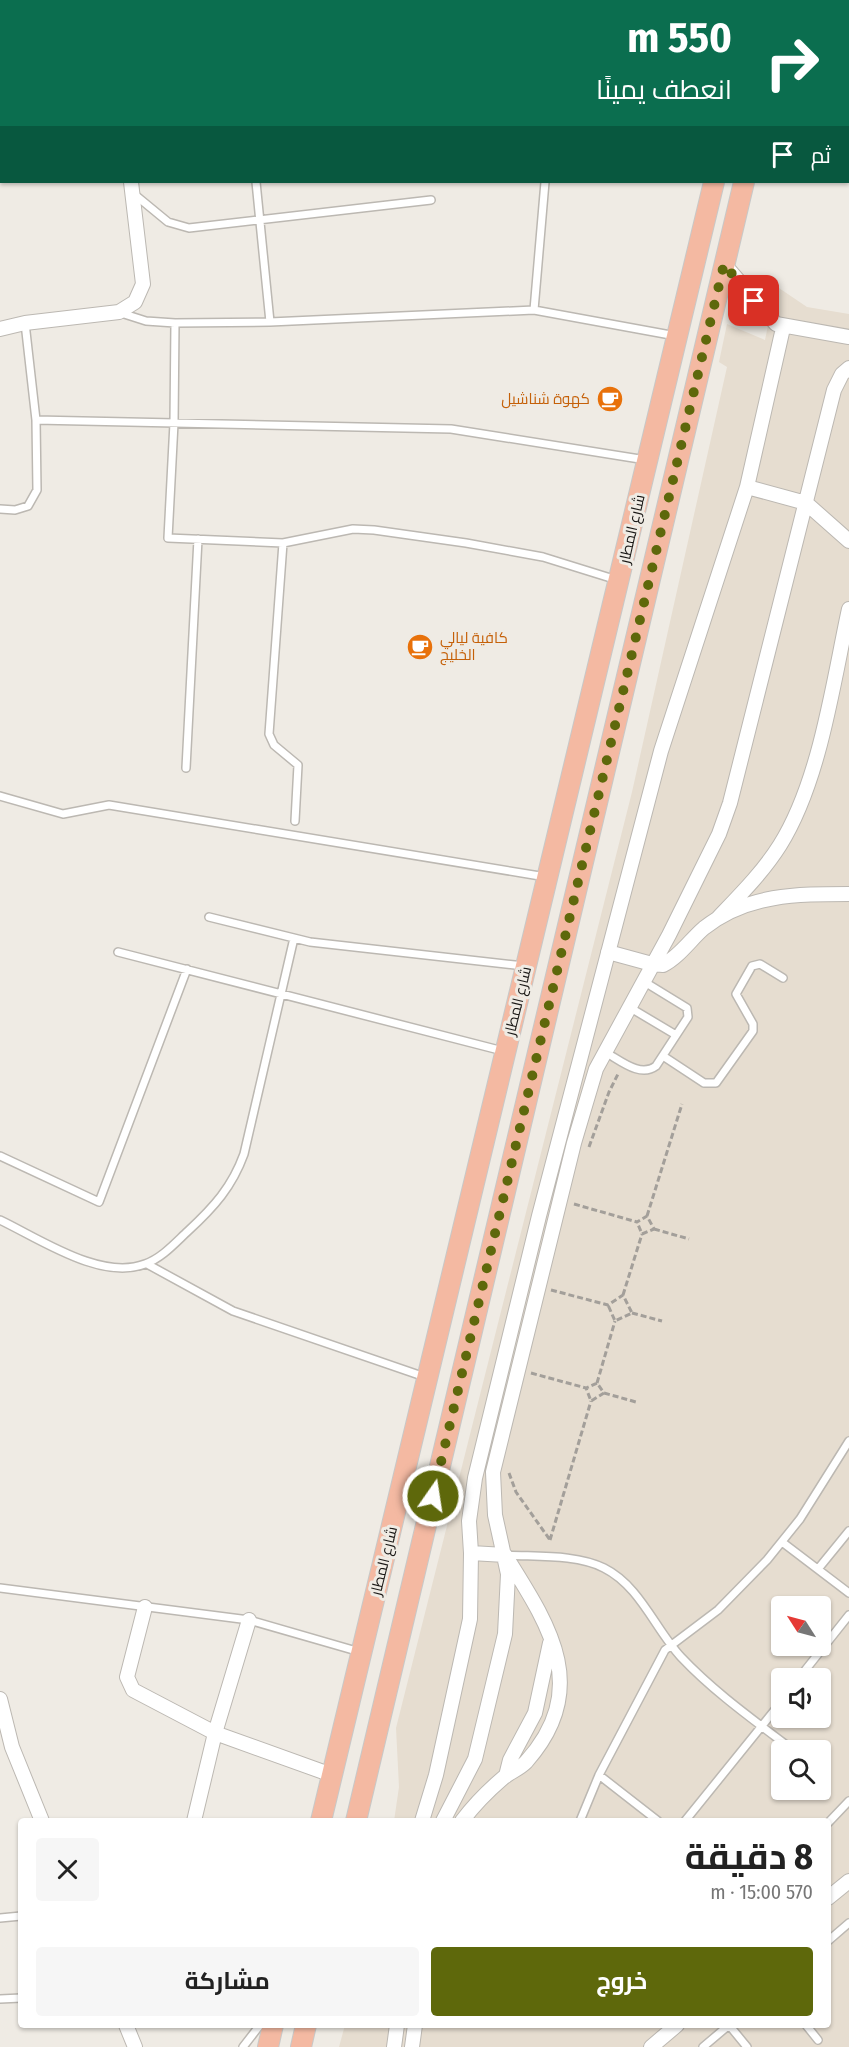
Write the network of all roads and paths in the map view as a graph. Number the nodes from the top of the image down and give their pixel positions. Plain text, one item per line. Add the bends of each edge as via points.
1 (256, 183) edge
2 (545, 183) edge
3 (714, 183) edge
4 (744, 183) edge
5 (131, 187) edge
6 (431, 200) dead end
7 (260, 220) junction
8 (724, 264) junction
9 (534, 310) junction
10 (119, 312) junction
11 (270, 322) junction
12 (25, 323) junction
13 (175, 323) junction
14 (783, 327) junction
15 (0, 329) edge
16 (678, 336) junction
17 (849, 337) edge
18 (849, 368) edge
19 (36, 420) junction
20 (174, 423) junction
21 (648, 461) junction
22 (747, 487) junction
23 (806, 503) junction
24 (0, 509) edge
25 (198, 539) junction
26 (849, 541) edge
27 (283, 543) junction
28 (620, 581) junction
29 (849, 609) edge
30 (186, 768) dead end
31 (0, 796) edge
32 (295, 821) dead end
33 (548, 877) junction
34 (849, 894) edge
35 (209, 917) dead end
36 (718, 918) junction
37 (294, 938) junction
38 (118, 952) dead end
39 (608, 952) junction
40 (652, 964) junction
41 (527, 967) junction
42 (187, 969) junction
43 (783, 978) dead end
44 (643, 981) junction
45 (282, 994) junction
46 (629, 1007) junction
47 (676, 1035) junction
48 (505, 1051) junction
49 (604, 1051) junction
50 (663, 1056) junction
51 (625, 1063) junction
52 (682, 1104) dead end
53 (588, 1152) dead end
54 (0, 1156) edge
55 (575, 1193) dead end
56 (572, 1203) junction
57 (569, 1214) dead end
58 (647, 1216) junction
59 (0, 1220) edge
60 (637, 1222) junction
61 (654, 1229) junction
62 (642, 1234) junction
63 (689, 1239) dead end
64 (147, 1264) junction
65 (623, 1295) junction
66 (546, 1300) dead end
67 (608, 1305) junction
68 (632, 1313) junction
69 (615, 1321) junction
70 (662, 1321) dead end
71 (531, 1362) dead end
72 (428, 1377) junction
73 (597, 1383) junction
74 (586, 1388) junction
75 (604, 1393) junction
76 (591, 1401) junction
77 (636, 1402) dead end
78 (849, 1441) edge
79 (508, 1464) dead end
80 (849, 1531) edge
81 (550, 1540) junction
82 (782, 1542) junction
83 (471, 1553) junction
84 (505, 1555) junction
85 (544, 1558) junction
86 (818, 1569) junction
87 (0, 1588) edge
88 (849, 1593) edge
89 (145, 1607) junction
90 (849, 1615) edge
91 (249, 1620) junction
92 (550, 1643) junction
93 (670, 1644) junction
94 (362, 1652) junction
95 (807, 1668) edge
96 (0, 1699) edge
97 (771, 1715) edge
98 (762, 1726) junction
99 (215, 1733) junction
100 (780, 1740) edge
101 (6, 1747) edge
102 (332, 1775) junction
103 (599, 1775) junction
104 (506, 1776) junction
105 (434, 1784) junction
106 (457, 1792) junction
107 (849, 1801) edge
108 (41, 1818) edge
109 (195, 1818) edge
110 (322, 1818) edge
111 (357, 1818) edge
112 (423, 1818) edge
113 (444, 1818) edge
114 (465, 1818) edge
115 (581, 1818) edge
116 (654, 1818) edge
117 (687, 1818) edge
118 (831, 1821) edge
119 (849, 1881) edge
120 (831, 1896) edge
121 (18, 1916) edge
122 (0, 1918) edge
123 (849, 1923) edge
124 (831, 1938) edge
125 (18, 1998) edge
126 (0, 1999) edge
127 (127, 2028) edge
128 (258, 2028) edge
129 (272, 2028) edge
130 (305, 2028) edge
131 (397, 2028) edge
132 (415, 2028) edge
133 (673, 2028) edge
134 (725, 2028) edge
135 (731, 2028) edge
136 (808, 2028) edge
137 (818, 2040) dead end
138 (135, 2047) edge
139 (243, 2047) edge
140 (268, 2047) edge
141 (301, 2047) edge
142 (394, 2047) edge
143 (412, 2047) edge
144 (651, 2047) edge
145 (703, 2047) edge
146 (747, 2047) edge

1 - 7 lane
2 - 9 lane
3 - 16 main road, شارع المطار
4 - 8 main road, شارع المطار
5 - 7 lane via 168,222 178,226
5 - 10 street via 143,284 135,302
6 - 7 lane
7 - 11 lane
8 - 14 street via 770,319
8 - 111 main road, شارع المطار
9 - 11 lane
9 - 16 lane
10 - 12 street
10 - 13 lane via 146,321
11 - 13 lane
12 - 15 street
12 - 19 lane
13 - 20 lane
14 - 17 street
14 - 22 street
16 - 21 main road, شارع المطار
18 - 23 street via 834,390
19 - 20 lane
19 - 24 lane via 35,496 22,509
20 - 21 lane via 451,429
20 - 25 lane via 168,538
21 - 28 main road, شارع المطار
22 - 23 street
22 - 39 street via 661,751
23 - 26 street
23 - 40 street via 733,796 707,858
25 - 27 lane
25 - 30 lane
27 - 28 lane via 354,529 374,530 531,555
27 - 32 lane via 269,734 274,745 298,765
28 - 33 main road, شارع المطار
29 - 36 street via 802,802 772,858
31 - 33 lane via 63,814 109,805
33 - 41 main road, شارع المطار
34 - 36 street via 769,897
35 - 37 lane
36 - 40 street via 668,962
37 - 41 lane
37 - 45 lane
38 - 42 lane
39 - 40 street
39 - 83 street via 475,1478 469,1521
40 - 44 street
41 - 48 main road, شارع المطار
42 - 45 lane
42 - 54 lane via 99,1202
43 - 50 lane via 760,964 752,966 736,994 753,1030 716,1083 704,1083
44 - 46 street
44 - 47 lane via 687,1008 688,1017
45 - 48 lane
45 - 64 lane via 244,1154 232,1184 213,1209
46 - 47 lane
46 - 49 street
47 - 50 lane
48 - 72 main road, شارع المطار
49 - 51 lane
49 - 84 street via 574,1143 496,1455 493,1505
50 - 51 lane via 649,1071
51 - 53 path via 609,1092
52 - 58 path
55 - 56 path
56 - 57 path
56 - 60 path
58 - 60 path
58 - 61 path
59 - 64 lane via 94,1264 129,1269
60 - 62 path
61 - 62 path
61 - 63 path
62 - 65 path
64 - 72 lane via 233,1311
65 - 67 path
65 - 68 path
66 - 67 path via 549,1289
67 - 69 path
68 - 69 path
68 - 70 path
69 - 73 path
71 - 74 path via 528,1373
72 - 94 main road, شارع المطار
73 - 74 path
73 - 75 path
74 - 76 path
75 - 76 path
75 - 77 path
76 - 81 path
78 - 82 lane
79 - 81 path via 511,1484
80 - 86 lane
81 - 85 path
82 - 86 lane
82 - 93 lane via 731,1598
83 - 84 street
83 - 105 street via 470,1619
84 - 85 lane
84 - 92 street via 538,1608
84 - 106 street via 505,1635 478,1748
85 - 93 lane via 590,1563 612,1573 630,1588
86 - 88 lane
87 - 89 lane
89 - 91 lane
89 - 99 street via 127,1677 130,1687
90 - 95 lane
91 - 94 lane
91 - 99 street
92 - 104 street via 535,1713 510,1760
92 - 104 street via 561,1669 555,1711 544,1738 526,1761
93 - 98 lane via 702,1677
93 - 103 lane
94 - 102 main road, شارع المطار
96 - 101 street
97 - 98 lane
98 - 100 lane
98 - 117 lane
99 - 102 street
99 - 109 street
101 - 108 street
102 - 110 main road, شارع المطار
103 - 115 lane
103 - 116 lane
104 - 114 street
105 - 106 street
105 - 112 street
106 - 113 street
107 - 118 lane
119 - 120 street
121 - 122 lane
123 - 124 lane
125 - 126 lane
127 - 138 street
128 - 139 lane
129 - 140 main road
130 - 141 main road
131 - 142 street
132 - 143 street
133 - 144 street
134 - 145 lane
135 - 146 lane
136 - 137 lane

